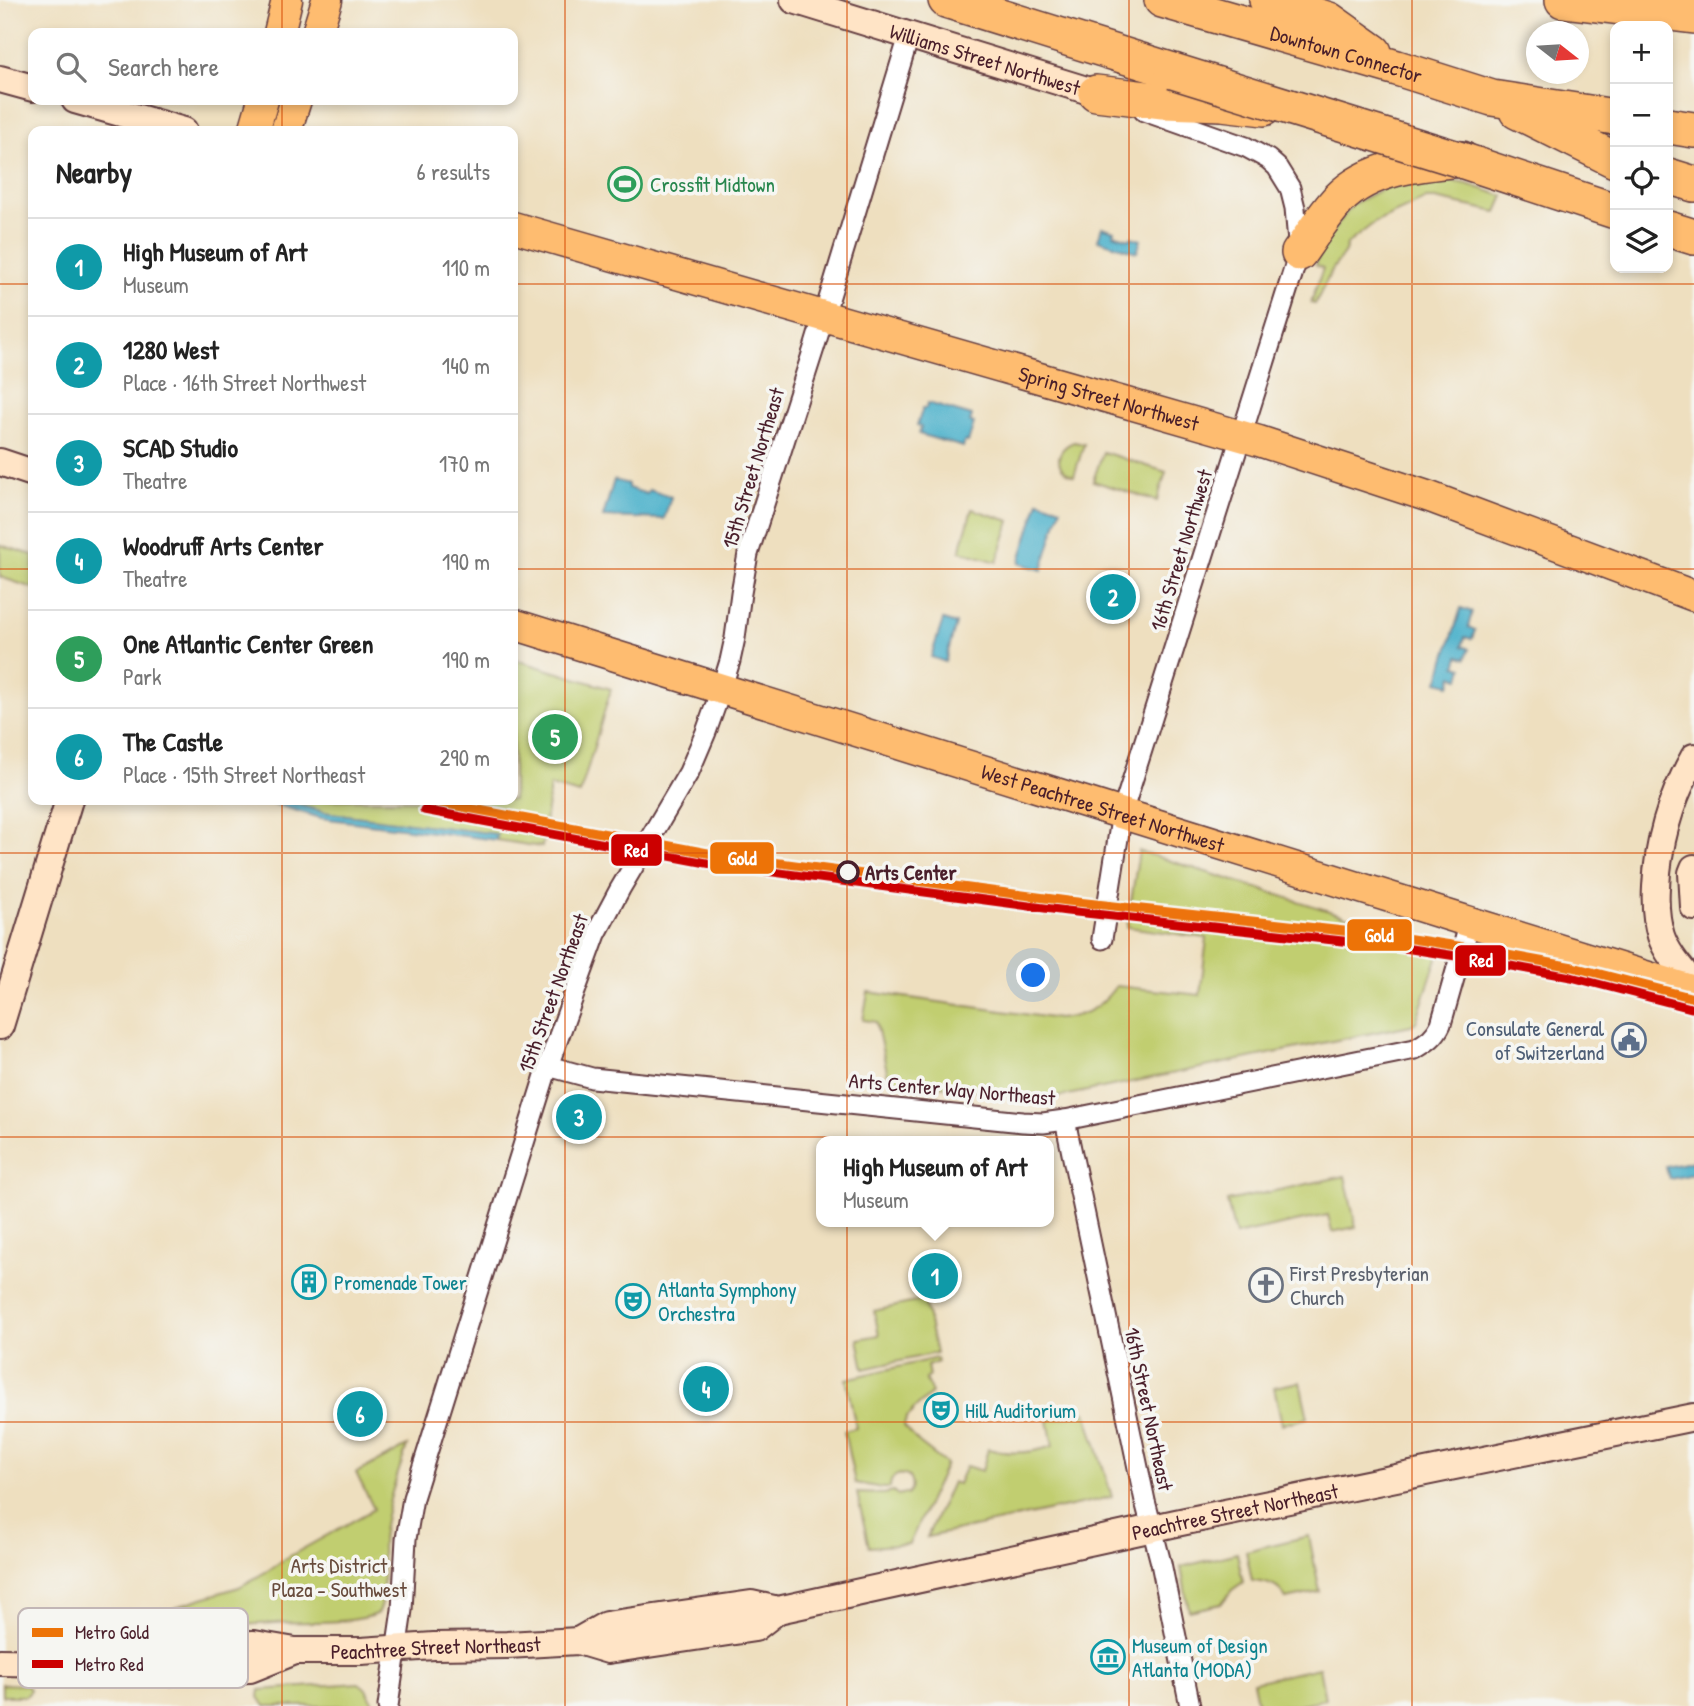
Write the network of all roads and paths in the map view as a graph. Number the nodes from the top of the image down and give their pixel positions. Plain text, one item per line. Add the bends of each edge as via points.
1 (286, 0) edge
2 (327, 0) edge
3 (794, 0) edge
4 (946, 0) edge
5 (1162, 0) edge
6 (1267, 0) edge
7 (1563, 0) edge
8 (1694, 16) edge
9 (280, 28) edge
10 (319, 28) edge
11 (909, 36) junction
12 (1397, 68) junction
13 (0, 79) edge
14 (28, 87) edge
15 (1096, 93) junction
16 (1492, 98) junction
17 (93, 105) edge
18 (262, 105) edge
19 (294, 105) edge
20 (1610, 116) edge
21 (166, 126) edge
22 (255, 126) edge
23 (288, 126) edge
24 (1673, 127) edge
25 (1694, 130) edge
26 (1610, 157) edge
27 (1473, 158) junction
28 (1673, 178) edge
29 (1694, 184) edge
30 (1610, 201) edge
31 (1612, 210) edge
32 (1673, 221) edge
33 (518, 228) edge
34 (1694, 228) edge
35 (1673, 231) edge
36 (1694, 237) edge
37 (1299, 253) junction
38 (824, 316) junction
39 (1241, 436) junction
40 (0, 462) edge
41 (28, 470) edge
42 (1694, 596) edge
43 (518, 626) edge
44 (721, 690) junction
45 (1694, 757) edge
46 (67, 805) edge
47 (1122, 814) junction
48 (1694, 868) edge
49 (1694, 907) edge
50 (1470, 922) junction
51 (1102, 939) dead end
52 (1694, 988) edge
53 (0, 1026) edge
54 (548, 1066) junction
55 (1065, 1121) junction
56 (1694, 1416) edge
57 (1152, 1529) junction
58 (248, 1643) edge
59 (396, 1649) junction
60 (0, 1662) edge
61 (18, 1662) edge
62 (388, 1706) edge
63 (1190, 1706) edge

1 - 9 main road
2 - 10 main road
3 - 11 main road, Williams Street Northwest
4 - 31 highway, bridge
5 - 12 highway, Downtown Connector
6 - 12 highway via 1329,20
7 - 8 highway
11 - 15 main road, Williams Street Northwest
11 - 38 street, 15th Street Northeast
12 - 16 highway, Downtown Connector
13 - 14 main road
15 - 27 highway via 1324,117
15 - 37 street, 16th Street Northwest via 1246,146 1268,159 1290,188
16 - 20 highway
16 - 26 highway
17 - 21 main road
18 - 22 main road
19 - 23 main road
24 - 25 highway
27 - 30 highway
27 - 37 highway via 1426,162 1382,172 1358,184 1340,197
28 - 29 highway
32 - 34 highway
33 - 38 main road, Spring Street Northwest
35 - 36 highway
37 - 39 street, 16th Street Northwest
38 - 39 main road, Spring Street Northwest
38 - 44 street, 15th Street Northeast via 748,554 736,638
39 - 42 main road, Spring Street Northwest via 1430,497
39 - 47 street, 16th Street Northwest
40 - 41 main road
43 - 44 main road, West Peachtree Street Northwest
44 - 47 main road, West Peachtree Street Northwest
44 - 54 street, 15th Street Northeast via 689,772 596,934
45 - 52 main road via 1666,818 1656,896 1661,937
46 - 53 main road
47 - 50 main road, West Peachtree Street Northwest
47 - 51 street, 16th Street Northwest
48 - 49 main road
50 - 52 main road, West Peachtree Street Northwest
50 - 55 street, Arts Center Way Northeast via 1441,1024 1430,1040 1415,1049
54 - 55 street, Arts Center Way Northeast via 592,1078 1023,1122
54 - 59 street, 15th Street Northeast via 414,1498
55 - 57 street, 16th Street Northeast
56 - 57 main road, Peachtree Street Northeast
57 - 59 main road, Peachtree Street Northeast via 778,1610 751,1604 606,1625 578,1641
57 - 63 street, 16th Street Northeast
58 - 59 main road, Peachtree Street Northeast via 295,1651
59 - 62 street, 15th Street Northeast
60 - 61 main road, Peachtree Street Northeast

